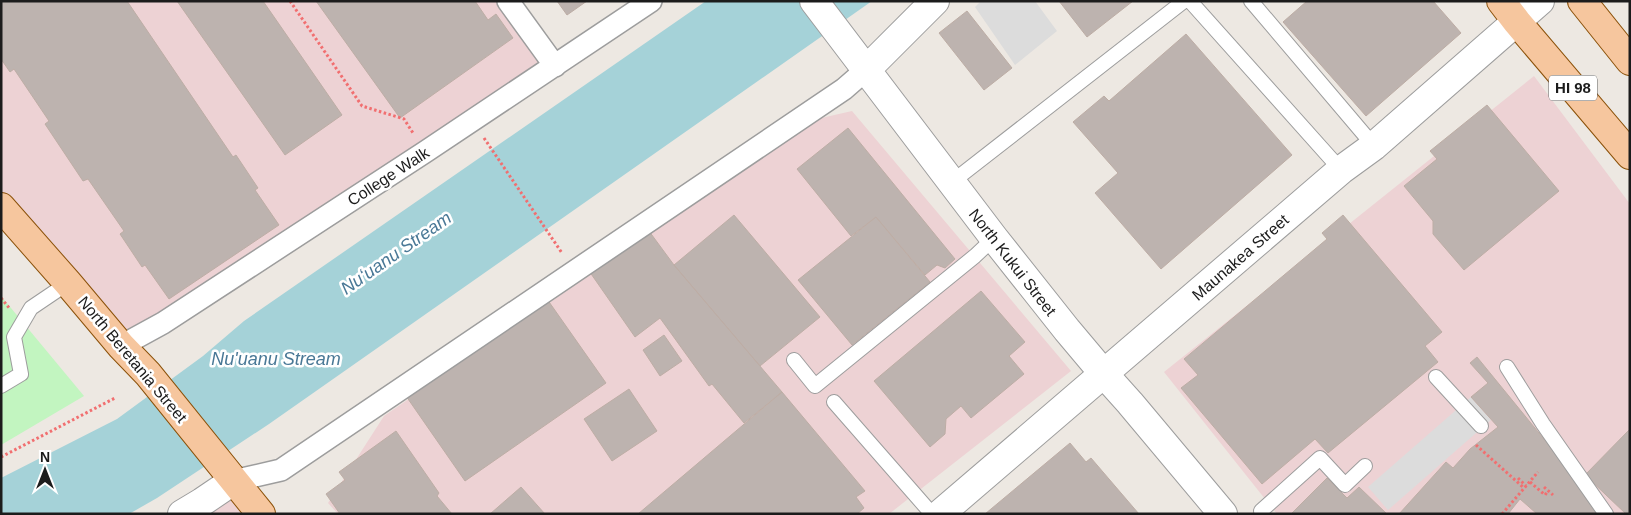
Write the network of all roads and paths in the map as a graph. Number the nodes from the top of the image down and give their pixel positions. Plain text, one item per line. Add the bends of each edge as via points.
1 (290, 1) edge
2 (508, 1) edge
3 (651, 1) edge
4 (814, 1) edge
5 (935, 1) edge
6 (1184, 1) edge
7 (1190, 1) edge
8 (1251, 1) edge
9 (1540, 1) edge
10 (1582, 1) edge
11 (1509, 12) edge
12 (1630, 61) edge
13 (555, 66) junction
14 (866, 69) junction
15 (487, 144) dead end
16 (1374, 146) junction
17 (425, 152) junction
18 (1630, 155) edge
19 (1341, 170) junction
20 (952, 182) junction
21 (1, 207) edge
22 (550, 235) dead end
23 (994, 238) junction
24 (68, 283) junction
25 (121, 346) junction
26 (794, 360) dead end
27 (1506, 367) dead end
28 (1104, 374) junction
29 (1436, 377) dead end
30 (1, 386) edge
31 (115, 398) dead end
32 (834, 402) dead end
33 (1480, 426) dead end
34 (1476, 444) dead end
35 (1, 457) edge
36 (1365, 466) dead end
37 (226, 471) junction
38 (1538, 472) dead end
39 (1520, 479) dead end
40 (1530, 482) junction
41 (1525, 487) junction
42 (1544, 487) dead end
43 (1548, 491) junction
44 (1553, 495) dead end
45 (1261, 511) dead end
46 (182, 514) edge
47 (262, 514) edge
48 (932, 514) edge
49 (940, 514) edge
50 (1223, 514) edge
51 (1502, 514) edge
52 (1606, 514) edge

1 - 17 path via 362,106 404,120
2 - 13 street
3 - 13 street, College Walk
4 - 14 street, North Kukui Street
5 - 14 street
6 - 20 lane
7 - 19 lane
8 - 16 lane
9 - 11 street, Maunakea Street
10 - 12 main road
11 - 16 street, Maunakea Street
11 - 18 main road, HI 98
13 - 17 street, College Walk
14 - 20 street, North Kukui Street
14 - 37 street via 844,89 281,470
15 - 22 path
16 - 19 street, Maunakea Street
17 - 25 street, College Walk via 163,323
19 - 28 street, Maunakea Street
20 - 23 street, North Kukui Street
21 - 24 main road, North Beretania Street
23 - 26 lane via 815,386
23 - 28 street, North Kukui Street
24 - 25 main road, North Beretania Street
24 - 30 lane via 31,308 14,337 21,374
25 - 37 main road, North Beretania Street via 148,374
27 - 52 lane
28 - 49 street, Maunakea Street
28 - 50 street, North Kukui Street
29 - 33 lane
31 - 35 path
32 - 48 lane
34 - 41 path
36 - 45 lane via 1345,485 1320,458
37 - 46 street via 202,502
37 - 47 main road, North Beretania Street
38 - 40 path
39 - 41 path
40 - 41 path
40 - 43 path via 1545,495
41 - 51 path
42 - 43 path
43 - 44 path

